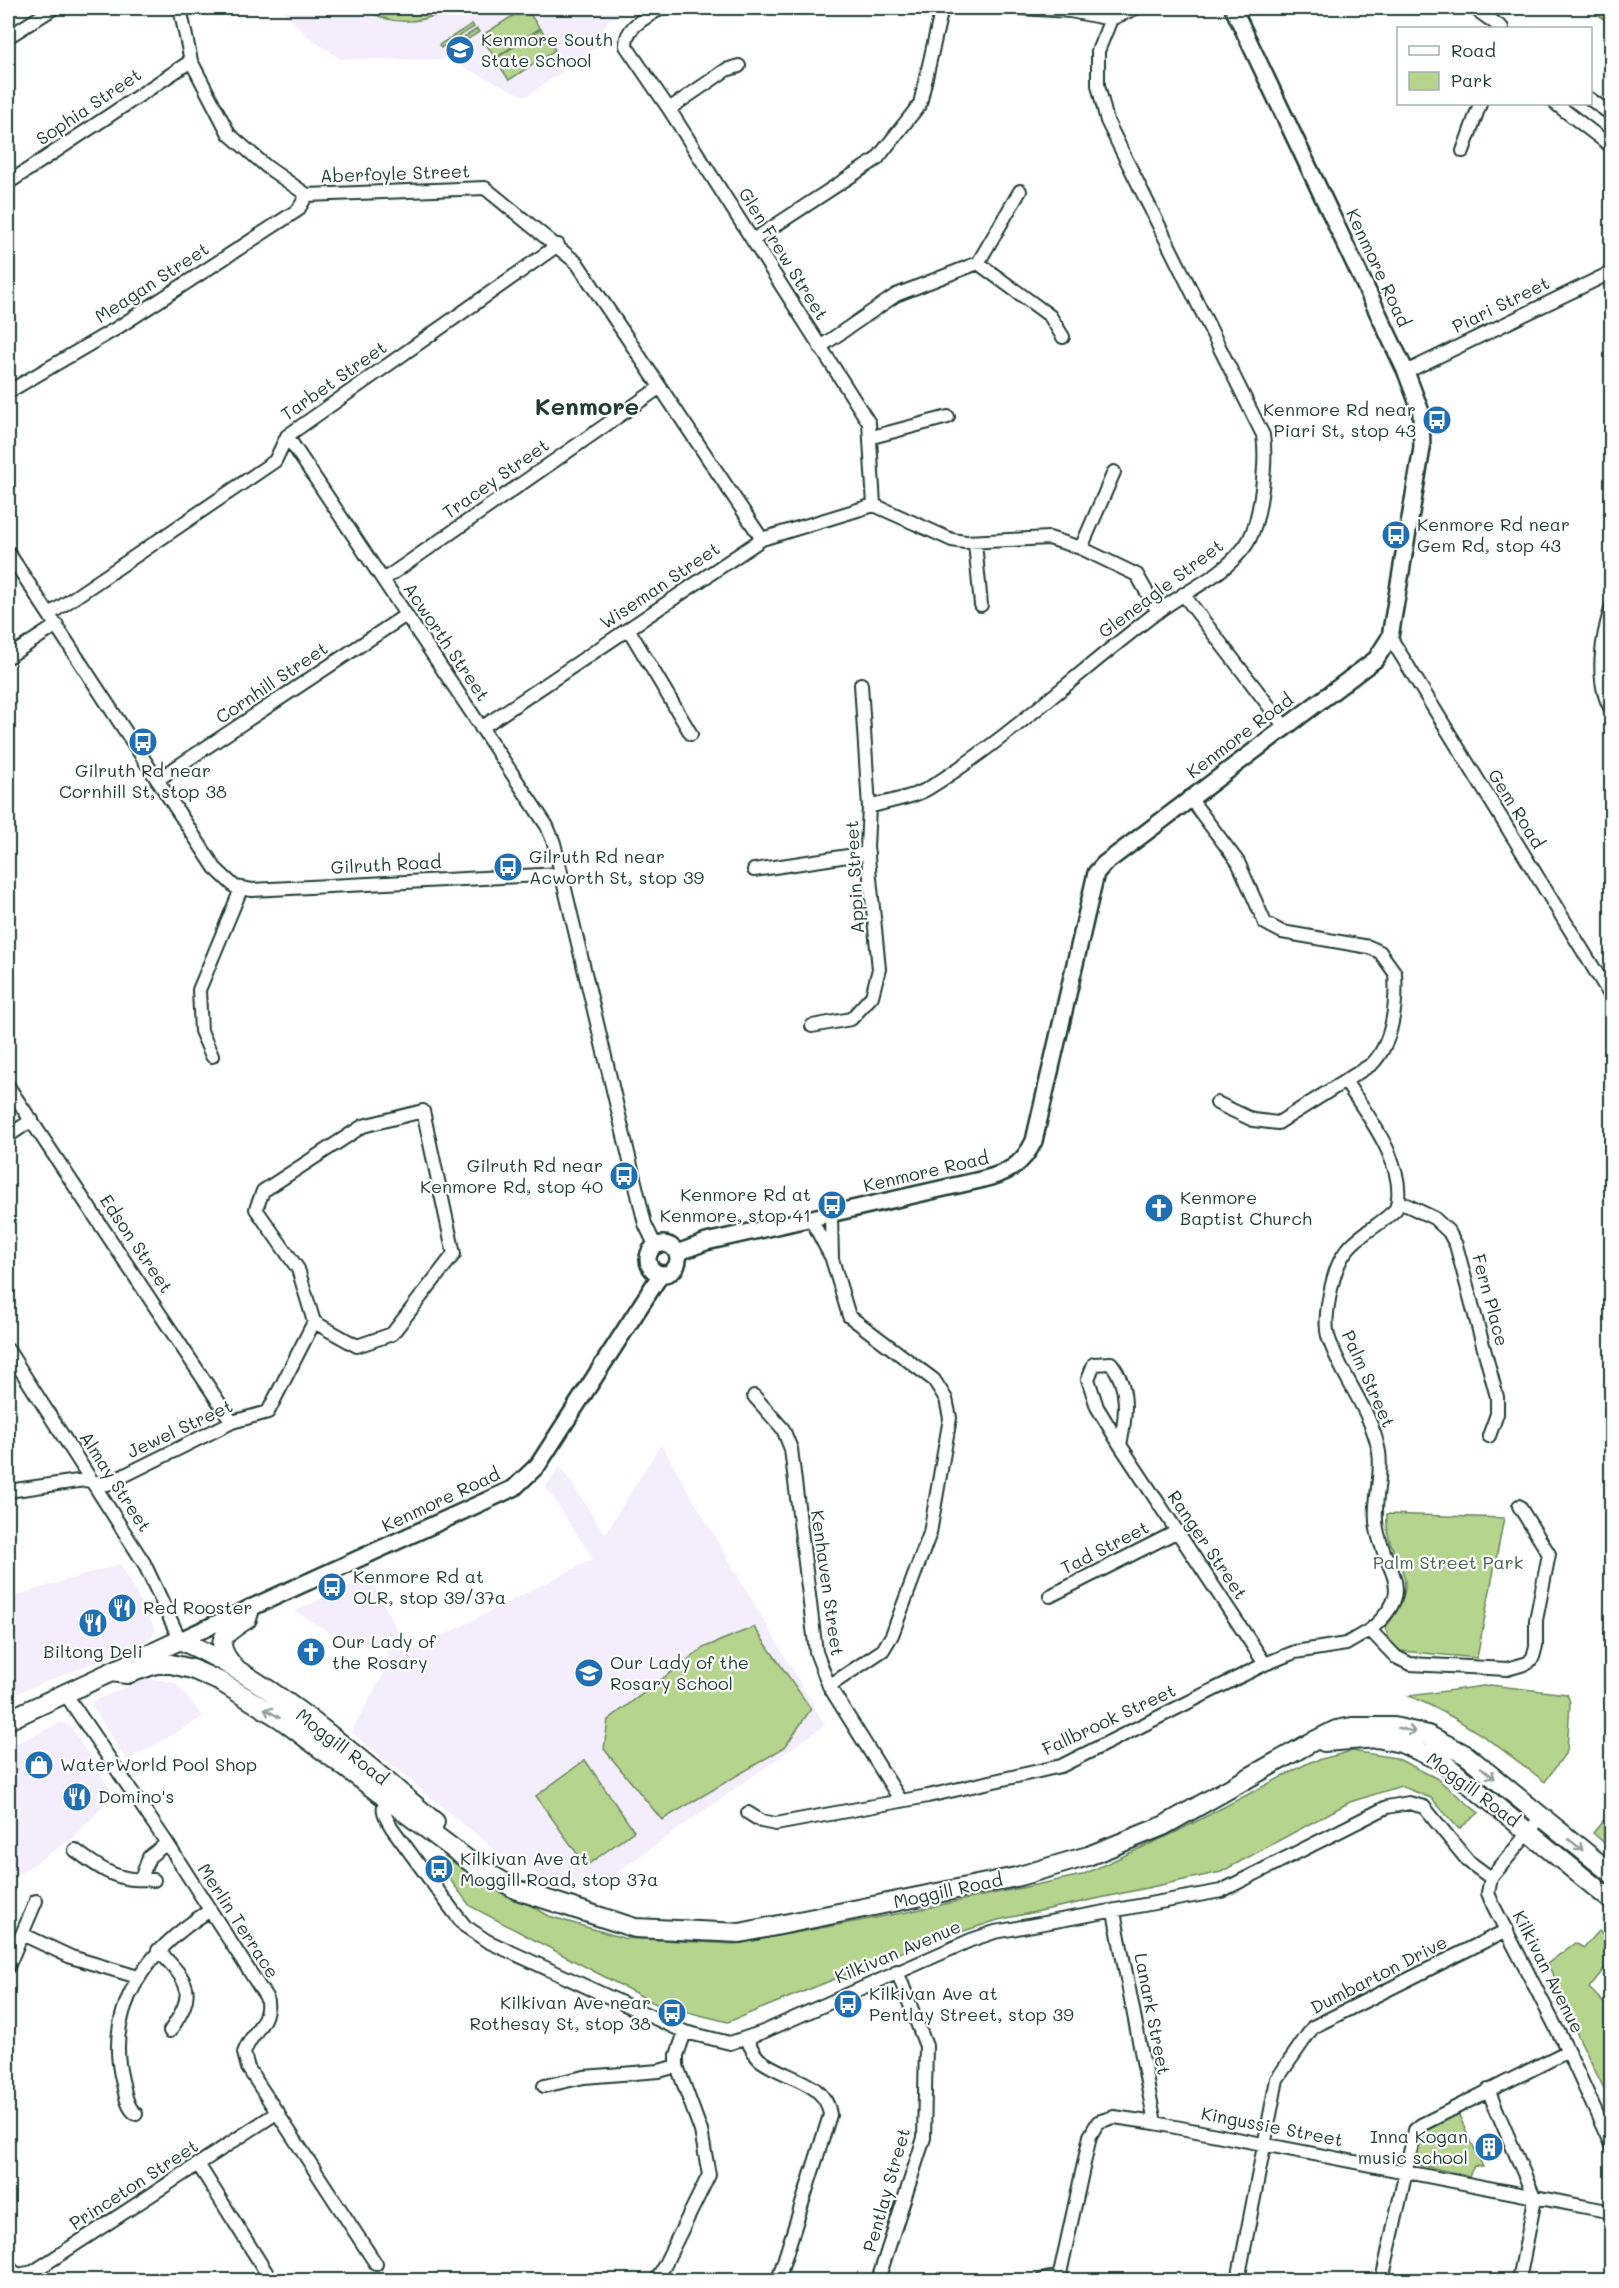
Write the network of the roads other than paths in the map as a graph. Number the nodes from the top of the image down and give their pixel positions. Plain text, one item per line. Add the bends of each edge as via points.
1 (54, 8) edge
2 (180, 8) edge
3 (661, 8) edge
4 (942, 8) edge
5 (1021, 8) edge
6 (1136, 8) edge
7 (1233, 8) edge
8 (1474, 8) edge
9 (1111, 19) junction
10 (1501, 27) edge
11 (8, 37) edge
12 (191, 61) junction
13 (739, 66) dead end
14 (1592, 101) edge
15 (1480, 105) edge
16 (1557, 105) edge
17 (669, 109) junction
18 (1611, 116) edge
19 (1611, 147) edge
20 (1463, 151) dead end
21 (8, 183) edge
22 (1020, 191) dead end
23 (307, 195) junction
24 (753, 240) junction
25 (558, 245) junction
26 (978, 263) junction
27 (1611, 272) edge
28 (1063, 336) dead end
29 (820, 347) junction
30 (1406, 372) junction
31 (659, 388) junction
32 (8, 392) edge
33 (948, 417) dead end
34 (287, 436) junction
35 (872, 437) junction
36 (1114, 472) dead end
37 (874, 505) junction
38 (762, 539) junction
39 (975, 543) junction
40 (1081, 548) junction
41 (8, 552) edge
42 (383, 580) junction
43 (1183, 594) junction
44 (981, 605) dead end
45 (1611, 606) edge
46 (1158, 612) junction
47 (50, 614) junction
48 (406, 615) junction
49 (57, 625) junction
50 (629, 630) junction
51 (1390, 637) junction
52 (8, 657) edge
53 (861, 684) dead end
54 (1611, 711) edge
55 (1285, 727) junction
56 (481, 728) junction
57 (692, 734) dead end
58 (157, 780) junction
59 (1189, 798) junction
60 (869, 807) junction
61 (868, 853) junction
62 (754, 870) dead end
63 (561, 874) junction
64 (241, 890) junction
65 (1611, 998) edge
66 (812, 1026) dead end
67 (212, 1056) dead end
68 (1345, 1081) junction
69 (8, 1086) edge
70 (1217, 1102) dead end
71 (32, 1120) junction
72 (8, 1136) edge
73 (1398, 1201) junction
74 (831, 1215) junction
75 (811, 1220) junction
76 (656, 1246) junction
77 (677, 1253) junction
78 (832, 1259) junction
79 (661, 1274) junction
80 (314, 1322) junction
81 (8, 1350) edge
82 (754, 1396) dead end
83 (232, 1422) junction
84 (1489, 1436) dead end
85 (1120, 1445) junction
86 (94, 1482) junction
87 (8, 1491) edge
88 (1519, 1506) dead end
89 (1176, 1533) junction
90 (1050, 1596) dead end
91 (250, 1609) junction
92 (1370, 1630) junction
93 (180, 1640) junction
94 (1265, 1664) junction
95 (237, 1671) junction
96 (111, 1672) junction
97 (829, 1686) junction
98 (237, 1691) junction
99 (66, 1695) junction
100 (8, 1720) edge
101 (1311, 1743) junction
102 (390, 1794) junction
103 (901, 1801) junction
104 (748, 1813) dead end
105 (1541, 1817) junction
106 (1528, 1832) junction
107 (167, 1843) junction
108 (75, 1850) dead end
109 (1611, 1874) edge
110 (1491, 1878) junction
111 (36, 1901) dead end
112 (1611, 1901) edge
113 (209, 1911) junction
114 (1114, 1912) junction
115 (1508, 1930) junction
116 (22, 1934) junction
117 (158, 1950) junction
118 (8, 1967) edge
119 (897, 1971) junction
120 (138, 1977) junction
121 (170, 2031) dead end
122 (685, 2032) junction
123 (747, 2039) junction
124 (1568, 2051) junction
125 (677, 2066) junction
126 (544, 2086) dead end
127 (1488, 2090) junction
128 (278, 2112) junction
129 (136, 2114) dead end
130 (1155, 2123) junction
131 (1265, 2144) junction
132 (1611, 2147) edge
133 (198, 2164) junction
134 (1405, 2172) junction
135 (1535, 2199) junction
136 (1611, 2212) edge
137 (376, 2264) dead end
138 (8, 2267) edge
139 (1061, 2279) edge
140 (271, 2280) edge
141 (657, 2280) edge
142 (778, 2280) edge
143 (879, 2280) edge
144 (1042, 2280) edge
145 (1238, 2280) edge
146 (1382, 2280) edge
147 (1519, 2280) edge

1 - 11 street
2 - 12 street, Aberfoyle Street
3 - 17 street, Glen Frew Street via 625,36 626,46
4 - 24 street via 920,104 877,159
5 - 9 street
6 - 9 street
7 - 30 street, Kenmore Road
8 - 10 street
9 - 43 street, Gleneagle Street via 1098,51 1098,85 1107,121 1263,435 1266,452 1256,521 1248,542 1235,559
12 - 21 street, Sophia Street
12 - 23 street, Aberfoyle Street via 229,134
13 - 17 street via 726,70
14 - 18 street
15 - 20 street
16 - 19 street
17 - 24 street, Glen Frew Street
22 - 26 street
23 - 25 street, Aberfoyle Street via 485,188
23 - 32 street, Meagan Street via 298,210 117,328
24 - 29 street, Glen Frew Street
25 - 31 street, Aberfoyle Street via 577,262
25 - 34 street, Tarbet Street
26 - 28 street via 1050,316
26 - 29 street via 896,295
27 - 30 street, Piari Street
29 - 35 street, Glen Frew Street via 869,423
30 - 51 street, Kenmore Road via 1421,412 1422,448
31 - 38 street, Aberfoyle Street
31 - 42 street, Tracey Street
33 - 35 street
34 - 42 street, Acworth Street
34 - 47 street, Tarbet Street via 275,461
35 - 37 street, Glen Frew Street
36 - 40 street
37 - 38 street, Wiseman Street
37 - 39 street via 952,540
38 - 50 street, Wiseman Street
39 - 40 street via 1049,538
39 - 44 street
40 - 46 street via 1137,575
41 - 47 street
42 - 48 street, Acworth Street
43 - 46 street, Gleneagle Street
43 - 55 street
45 - 54 street via 1602,652
46 - 60 street, Gleneagle Street via 974,757 927,789
47 - 49 street
48 - 56 street, Acworth Street
48 - 58 street, Cornhill Street
49 - 52 street
49 - 58 street
50 - 56 street, Wiseman Street
50 - 57 street
51 - 55 street, Kenmore Road via 1376,659
51 - 65 street, Gem Road
53 - 60 street, Appin Street
55 - 59 street, Kenmore Road
56 - 63 street, Acworth Street via 547,826
58 - 64 street via 220,874
59 - 68 street via 1238,862 1265,923 1282,932 1369,947 1389,962 1396,986 1388,1040 1383,1053 1372,1064
59 - 74 street, Kenmore Road via 1096,873 1034,1141 1022,1162 1000,1175
60 - 61 street, Appin Street
61 - 62 street
61 - 66 street, Appin Street via 879,969 872,996 851,1018
63 - 64 street, Gilruth Road
63 - 76 street via 645,1224
64 - 67 street via 200,990 201,1031
68 - 70 street via 1278,1123 1253,1120
68 - 73 street via 1382,1138
69 - 71 street, Edson Street
71 - 72 street
71 - 83 street, Edson Street
73 - 84 street, Fern Place via 1434,1218 1449,1233 1462,1259 1497,1397 1497,1414
73 - 92 street, Palm Street via 1396,1209 1358,1238 1339,1262 1327,1319 1328,1335 1363,1404 1379,1454 1376,1526 1397,1586 1380,1622
74 - 75 street, Kenmore Road
74 - 78 street
75 - 77 street, Kenmore Road via 706,1242
75 - 78 street
76 - 77 street via 666,1245
76 - 79 street via 649,1262
77 - 79 street via 676,1266
78 - 97 street via 849,1316 934,1380 946,1400 950,1418 930,1533 892,1635 882,1650
79 - 91 street, Kenmore Road via 538,1466 514,1488
80 - 80 street via 298,1269 256,1209 263,1191 363,1126 423,1111 454,1254 393,1334 357,1346
80 - 83 street, Jewel Street via 268,1412
81 - 86 street, Almay Street
82 - 97 street, Kenhaven Street via 783,1429 790,1449 816,1652
83 - 86 street, Jewel Street via 106,1484
85 - 85 street, Ranger Street via 1126,1416 1122,1377 1111,1363 1094,1364 1088,1379 1098,1407
85 - 89 street, Ranger Street
86 - 87 street, Jewel Street
86 - 93 street, Almay Street via 144,1563
88 - 92 street via 1549,1554 1536,1620 1536,1646 1528,1662 1507,1670 1410,1664 1395,1657
89 - 90 street, Tad Street
89 - 94 street, Ranger Street
91 - 93 street, Kenmore Road
91 - 95 main road via 247,1619 222,1637 223,1654
92 - 94 street, Fallbrook Street via 1346,1644 1295,1652
93 - 95 main road, Moggill Road
93 - 96 main road, Moggill Road
93 - 98 main road via 195,1656 228,1677
94 - 103 street, Fallbrook Street via 1061,1766
95 - 102 main road, Moggill Road via 304,1716
96 - 98 main road, Moggill Road via 127,1674 156,1664 171,1664 192,1669
96 - 99 main road, Moggill Road
97 - 103 street, Kenhaven Street
102 -> 98 main road, Moggill Road
99 - 100 main road, Moggill Road
99 - 107 street, Merlin Terrace
101 - 102 main road, Moggill Road via 1163,1826 1089,1856 1016,1877 740,1933 635,1928 562,1904 459,1843
101 -> 105 main road, Moggill Road via 1352,1726 1394,1727 1428,1735 1466,1755
101 - 106 main road, Moggill Road via 1377,1738 1421,1750 1441,1761
102 - 122 street, Kilkivan Avenue via 383,1814 465,1926 526,1961
103 - 104 street, Fallbrook Street via 776,1824
105 - 106 street
105 -> 109 main road, Moggill Road
106 - 110 street
106 - 112 main road, Moggill Road
107 - 108 street via 149,1857 148,1880 130,1880 110,1873
107 - 113 street, Merlin Terrace
110 - 114 street, Kilkivan Avenue via 1468,1861 1424,1807 1409,1803 1387,1807 1221,1892
110 - 115 street, Kilkivan Avenue via 1488,1893
111 - 116 street
113 - 117 street
113 - 128 street, Merlin Terrace via 266,1997 265,2018 244,2053 248,2068
114 - 119 street, Kilkivan Avenue via 994,1932
114 - 130 street, Lanark Street
115 - 124 street, Kilkivan Avenue
115 - 131 street, Dumbarton Drive via 1313,2027 1277,2079
116 - 118 street
116 - 120 street via 71,1957
117 - 120 street
117 - 121 street via 176,1969 188,1993 188,2002
119 - 123 street, Kilkivan Avenue
119 - 143 street, Pentlay Street via 926,2046 924,2138
120 - 129 street via 121,2016 118,2055 129,2107
122 - 123 street, Kilkivan Avenue via 722,2043
122 - 125 street
123 - 142 street via 758,2058 819,2090 829,2103 830,2115
124 - 127 street
124 - 132 street, Kilkivan Avenue
125 - 126 street
125 - 141 street via 701,2131 709,2175
127 - 134 street via 1421,2125 1412,2136
127 - 135 street
128 - 133 street, Princeton Street
128 - 137 street, Merlin Terrace
130 - 131 street, Kingussie Street
130 - 139 street, Kingussie Street via 1114,2117 1095,2124
131 - 134 street, Kingussie Street
131 - 145 street, Dumbarton Drive
133 - 138 street, Princeton Street via 33,2272 18,2275
133 - 140 street
134 - 135 street, Kingussie Street
134 - 146 street
135 - 136 street, Kingussie Street
135 - 147 street
139 - 144 street

